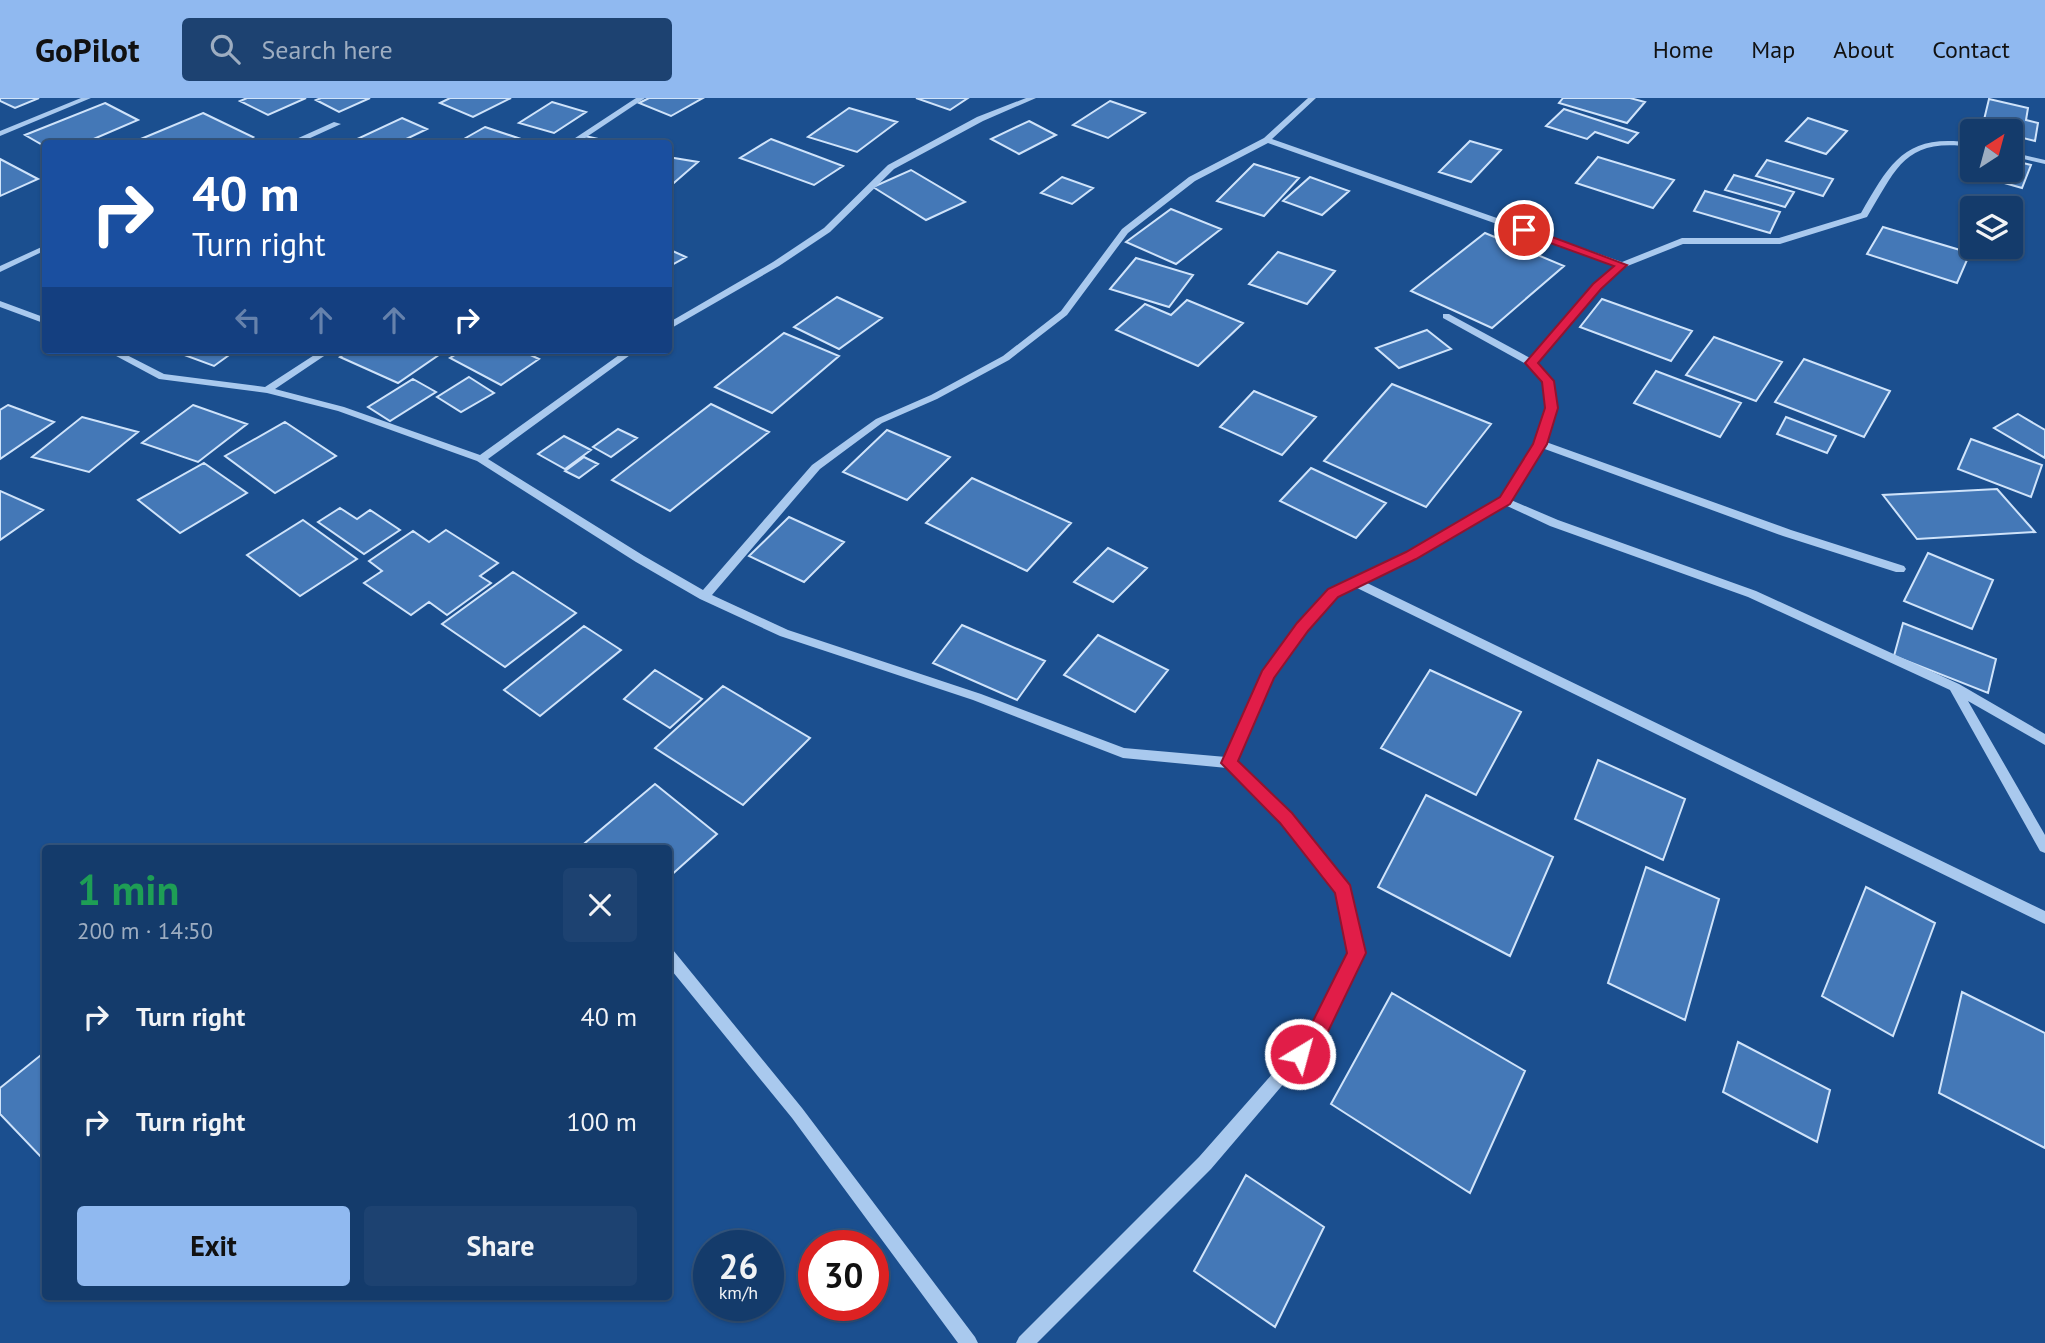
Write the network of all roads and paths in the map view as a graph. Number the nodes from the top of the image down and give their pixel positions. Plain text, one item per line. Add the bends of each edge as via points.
1 (87, 98) edge
2 (641, 98) edge
3 (1032, 98) edge
4 (1312, 98) edge
5 (337, 124) dead end
6 (0, 134) edge
7 (299, 140) edge
8 (575, 140) edge
9 (1267, 140) junction
10 (1960, 142) edge
11 (2023, 157) edge
12 (2045, 162) edge
13 (42, 249) edge
14 (1622, 265) junction
15 (0, 269) edge
16 (0, 304) edge
17 (1446, 316) dead end
18 (42, 320) edge
19 (672, 325) edge
20 (118, 354) edge
21 (322, 354) edge
22 (626, 354) edge
23 (1531, 363) junction
24 (267, 390) junction
25 (1540, 444) junction
26 (481, 459) junction
27 (1505, 501) junction
28 (1900, 569) dead end
29 (1356, 583) junction
30 (704, 596) junction
31 (1955, 687) junction
32 (2045, 740) edge
33 (1230, 763) junction
34 (2045, 847) edge
35 (2045, 918) edge
36 (672, 960) edge
37 (969, 1343) edge
38 (1025, 1343) edge

1 - 6 street
2 - 8 street
3 - 19 street via 980,119 891,167 827,230
4 - 9 street
5 - 7 street
9 - 14 street
9 - 30 street via 1192,179 1125,231 1064,313 1006,358 879,421 816,467
10 - 14 street via 1920,146 1892,166 1864,215 1780,241 1682,241
11 - 12 street
13 - 15 street
14 - 23 street
16 - 18 street
17 - 23 street
20 - 24 street via 162,377
21 - 24 street
22 - 26 street
23 - 25 street via 1548,381 1551,408
24 - 26 street via 341,410
25 - 27 street
25 - 28 street
26 - 30 street
27 - 29 street
27 - 31 street via 1752,594
29 - 33 street via 1333,593 1268,675
29 - 35 street
30 - 33 street via 784,633 977,696 1124,753
31 - 32 street
31 - 34 street
33 - 38 street via 1286,818 1343,890 1356,953 1316,1035 1205,1163
36 - 37 street via 797,1113

